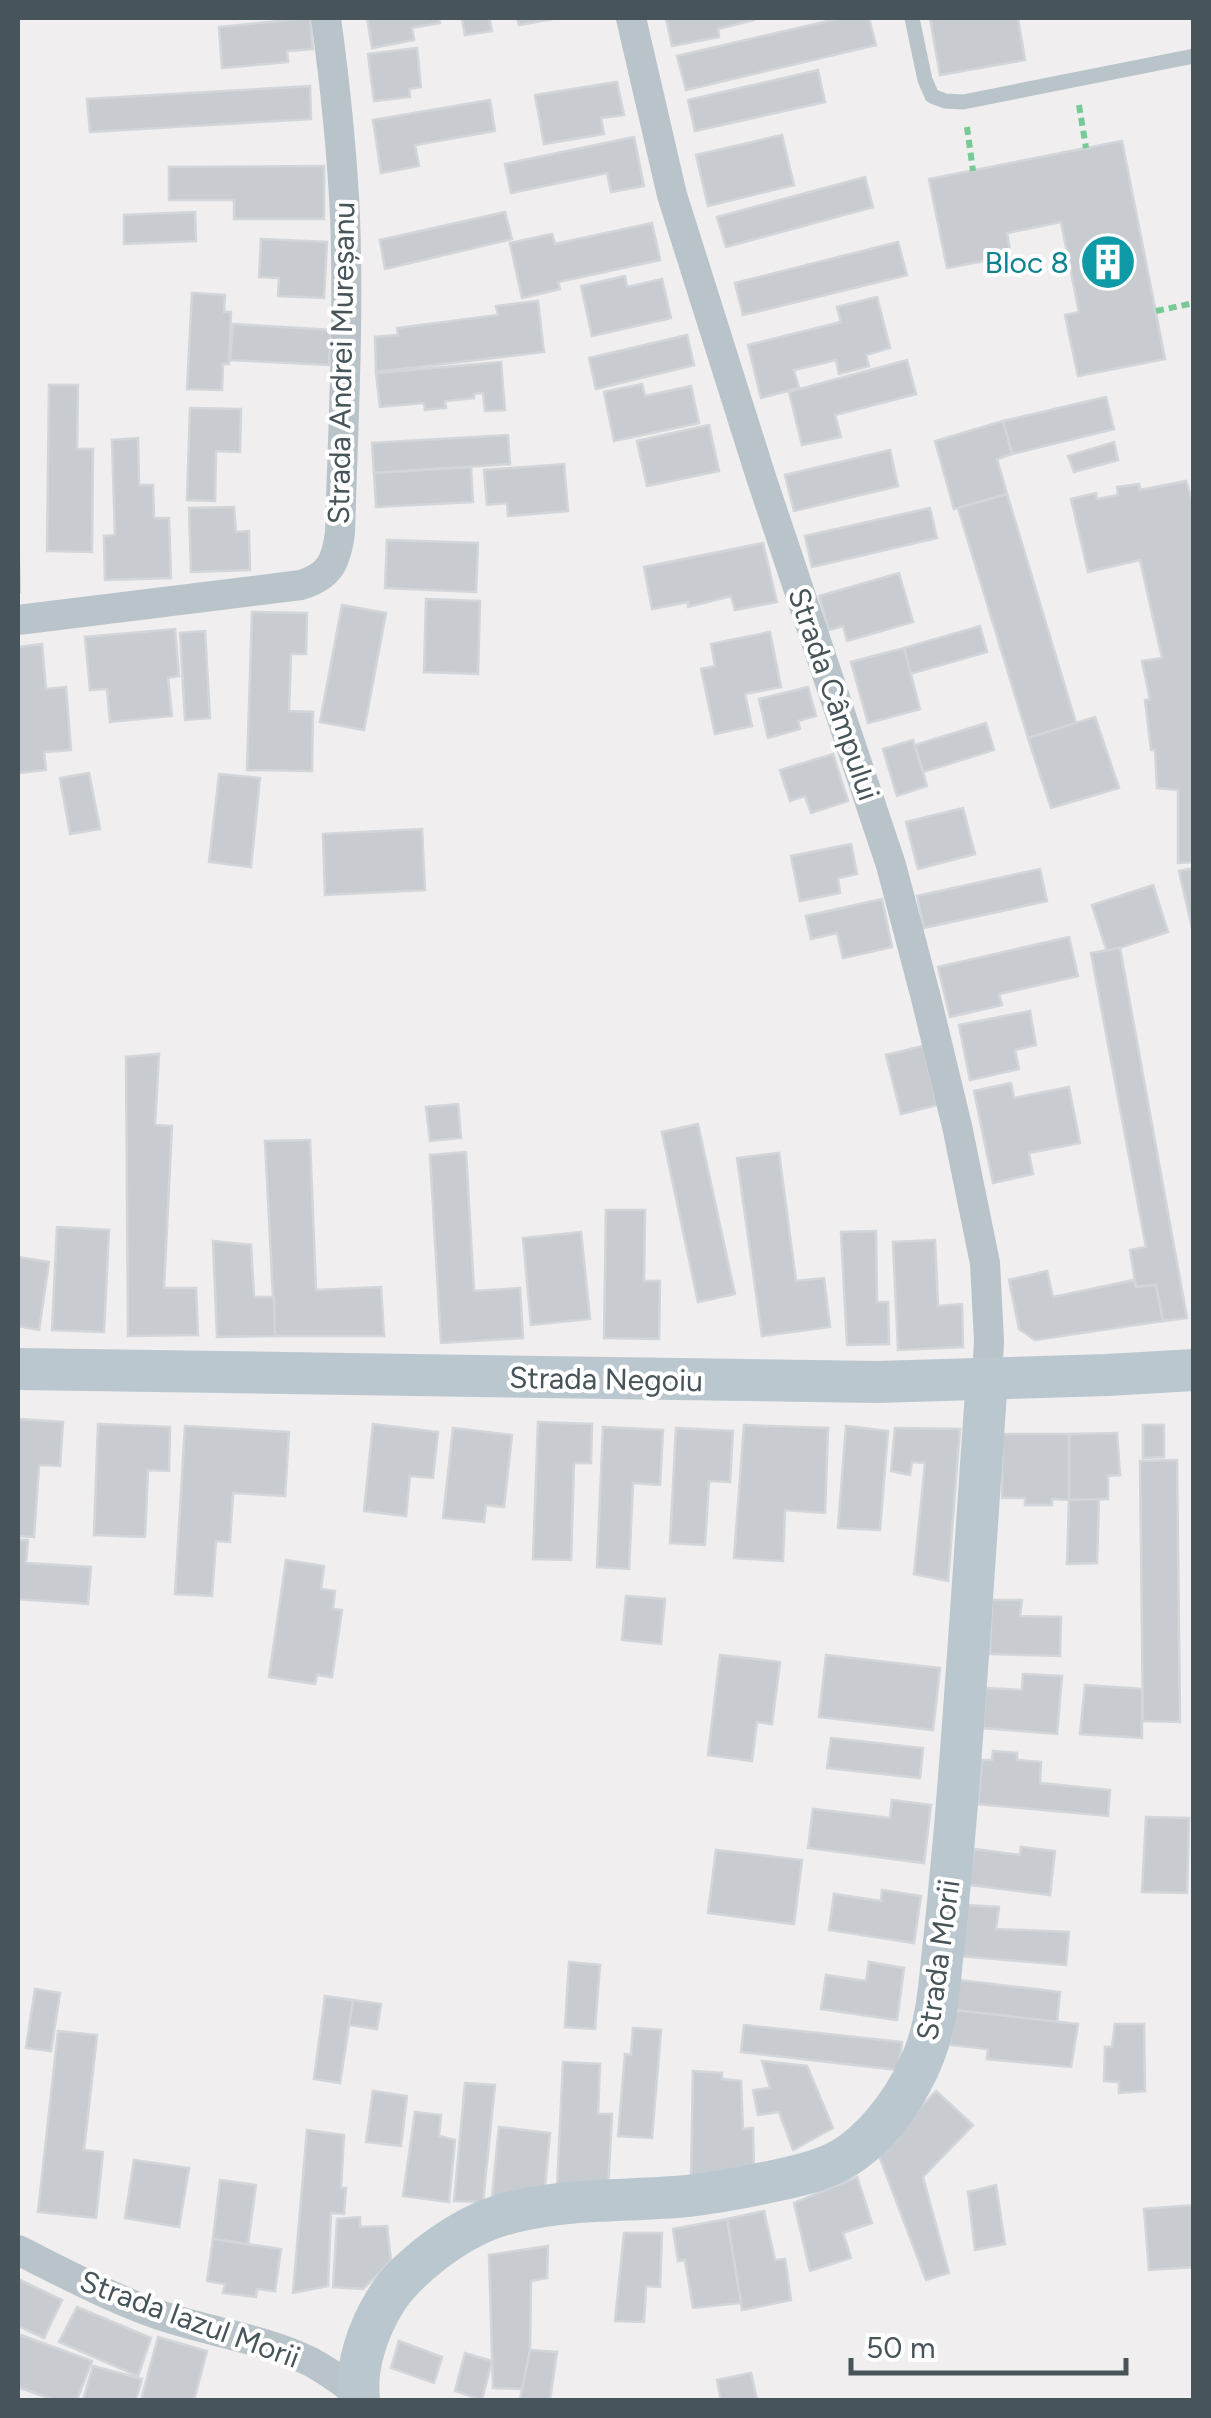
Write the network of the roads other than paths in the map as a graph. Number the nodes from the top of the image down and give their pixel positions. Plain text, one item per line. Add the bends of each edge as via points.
1 (326, 18) edge
2 (631, 18) edge
3 (912, 18) edge
4 (1194, 56) edge
5 (18, 620) edge
6 (18, 1369) edge
7 (1194, 1370) edge
8 (987, 1379) junction
9 (18, 2250) edge
10 (359, 2398) edge

1 - 5 street, Strada Andrei Mureșanu via 345,233 337,552 318,580 301,585
2 - 8 street, Strada Câmpului via 672,196 891,865 921,979 984,1263
3 - 4 lane via 924,80 932,96 946,102
6 - 8 street, Strada Negoiu via 789,1382
7 - 8 street, Strada Negoiu
8 - 10 street, Strada Morii via 948,1909 933,2027 900,2101 853,2152 802,2174 688,2196 540,2206 459,2234 394,2287 364,2349
9 - 10 street, Strada Iazul Morii via 152,2312 306,2360

